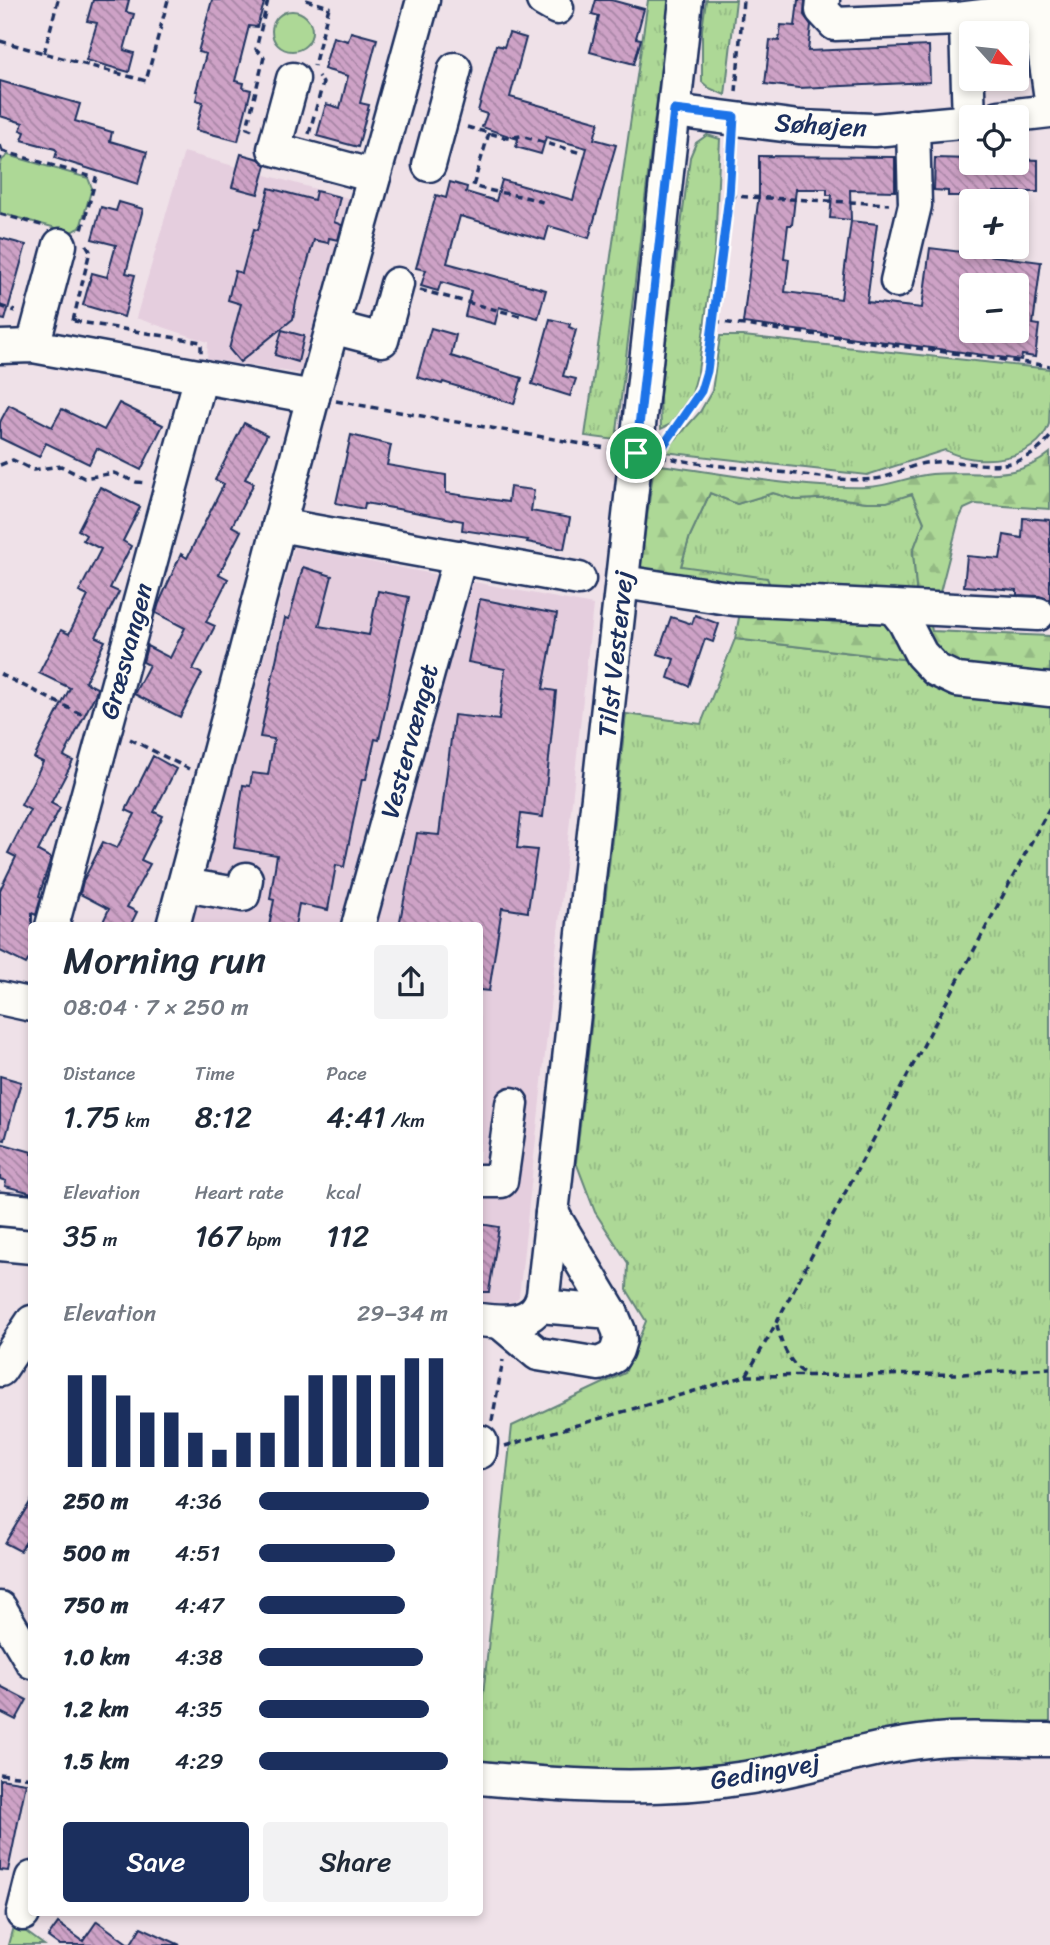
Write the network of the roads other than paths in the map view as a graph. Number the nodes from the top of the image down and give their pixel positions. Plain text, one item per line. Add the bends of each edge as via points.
1 (422, 0) edge
2 (686, 0) edge
3 (823, 0) edge
4 (1026, 6) edge
5 (958, 19) junction
6 (454, 69) dead end
7 (293, 79) dead end
8 (1050, 92) edge
9 (978, 105) edge
10 (674, 110) junction
11 (1050, 111) edge
12 (391, 113) junction
13 (1029, 114) edge
14 (959, 122) edge
15 (440, 123) junction
16 (913, 126) junction
17 (429, 165) dead end
18 (374, 176) junction
19 (55, 236) road end
20 (897, 281) dead end
21 (397, 284) road end
22 (332, 327) junction
23 (37, 332) junction
24 (0, 347) edge
25 (201, 376) junction
26 (313, 397) junction
27 (279, 525) junction
28 (460, 557) junction
29 (579, 579) dead end
30 (622, 582) junction
31 (893, 607) junction
32 (1038, 614) dead end
33 (1050, 690) edge
34 (246, 879) dead end
35 (184, 885) junction
36 (53, 922) edge
37 (174, 922) edge
38 (359, 922) edge
39 (0, 998) edge
40 (28, 1003) edge
41 (512, 1104) dead end
42 (483, 1181) edge
43 (0, 1209) edge
44 (28, 1212) edge
45 (552, 1213) junction
46 (0, 1244) edge
47 (28, 1247) edge
48 (539, 1306) junction
49 (490, 1321) edge
50 (616, 1326) junction
51 (28, 1328) edge
52 (0, 1370) edge
53 (0, 1608) edge
54 (28, 1655) edge
55 (1050, 1740) edge
56 (483, 1778) edge
57 (28, 1894) edge
58 (23, 1914) dead end

1 - 12 street
2 - 10 street, Tilst Vestervej
3 - 5 street via 822,10 835,24
4 - 5 street
4 - 8 street
5 - 9 street via 966,27
6 - 15 street
7 - 18 street via 274,149
10 - 16 street, Søhøjen via 799,127 874,130
10 - 30 street, Tilst Vestervej
11 - 13 street, Søhøjen
12 - 15 street
12 - 18 street
14 - 16 street, Søhøjen
15 - 17 street
16 - 20 street via 915,205
18 - 22 street
19 - 23 street
21 - 22 street via 382,340
22 - 26 street
23 - 24 street
23 - 25 street
25 - 26 street
25 - 36 street, Græsvangen
26 - 27 street
27 - 28 street
27 - 35 street
28 - 29 street
28 - 38 street, Vestervænget
30 - 31 street via 734,599
30 - 45 street, Tilst Vestervej
31 - 32 street
31 - 33 street via 936,670 957,680
34 - 35 street via 243,895
35 - 37 street
39 - 40 street
41 - 42 street via 501,1181
43 - 44 street
45 - 48 street, Tilst Vestervej
45 - 50 street
46 - 47 street
48 - 49 street via 520,1321
48 - 50 street
49 - 50 street via 538,1354 599,1364 613,1357
51 - 52 street
53 - 54 street
55 - 56 street, Gedingvej via 948,1739 874,1750 745,1779 676,1785 597,1787
57 - 58 street

